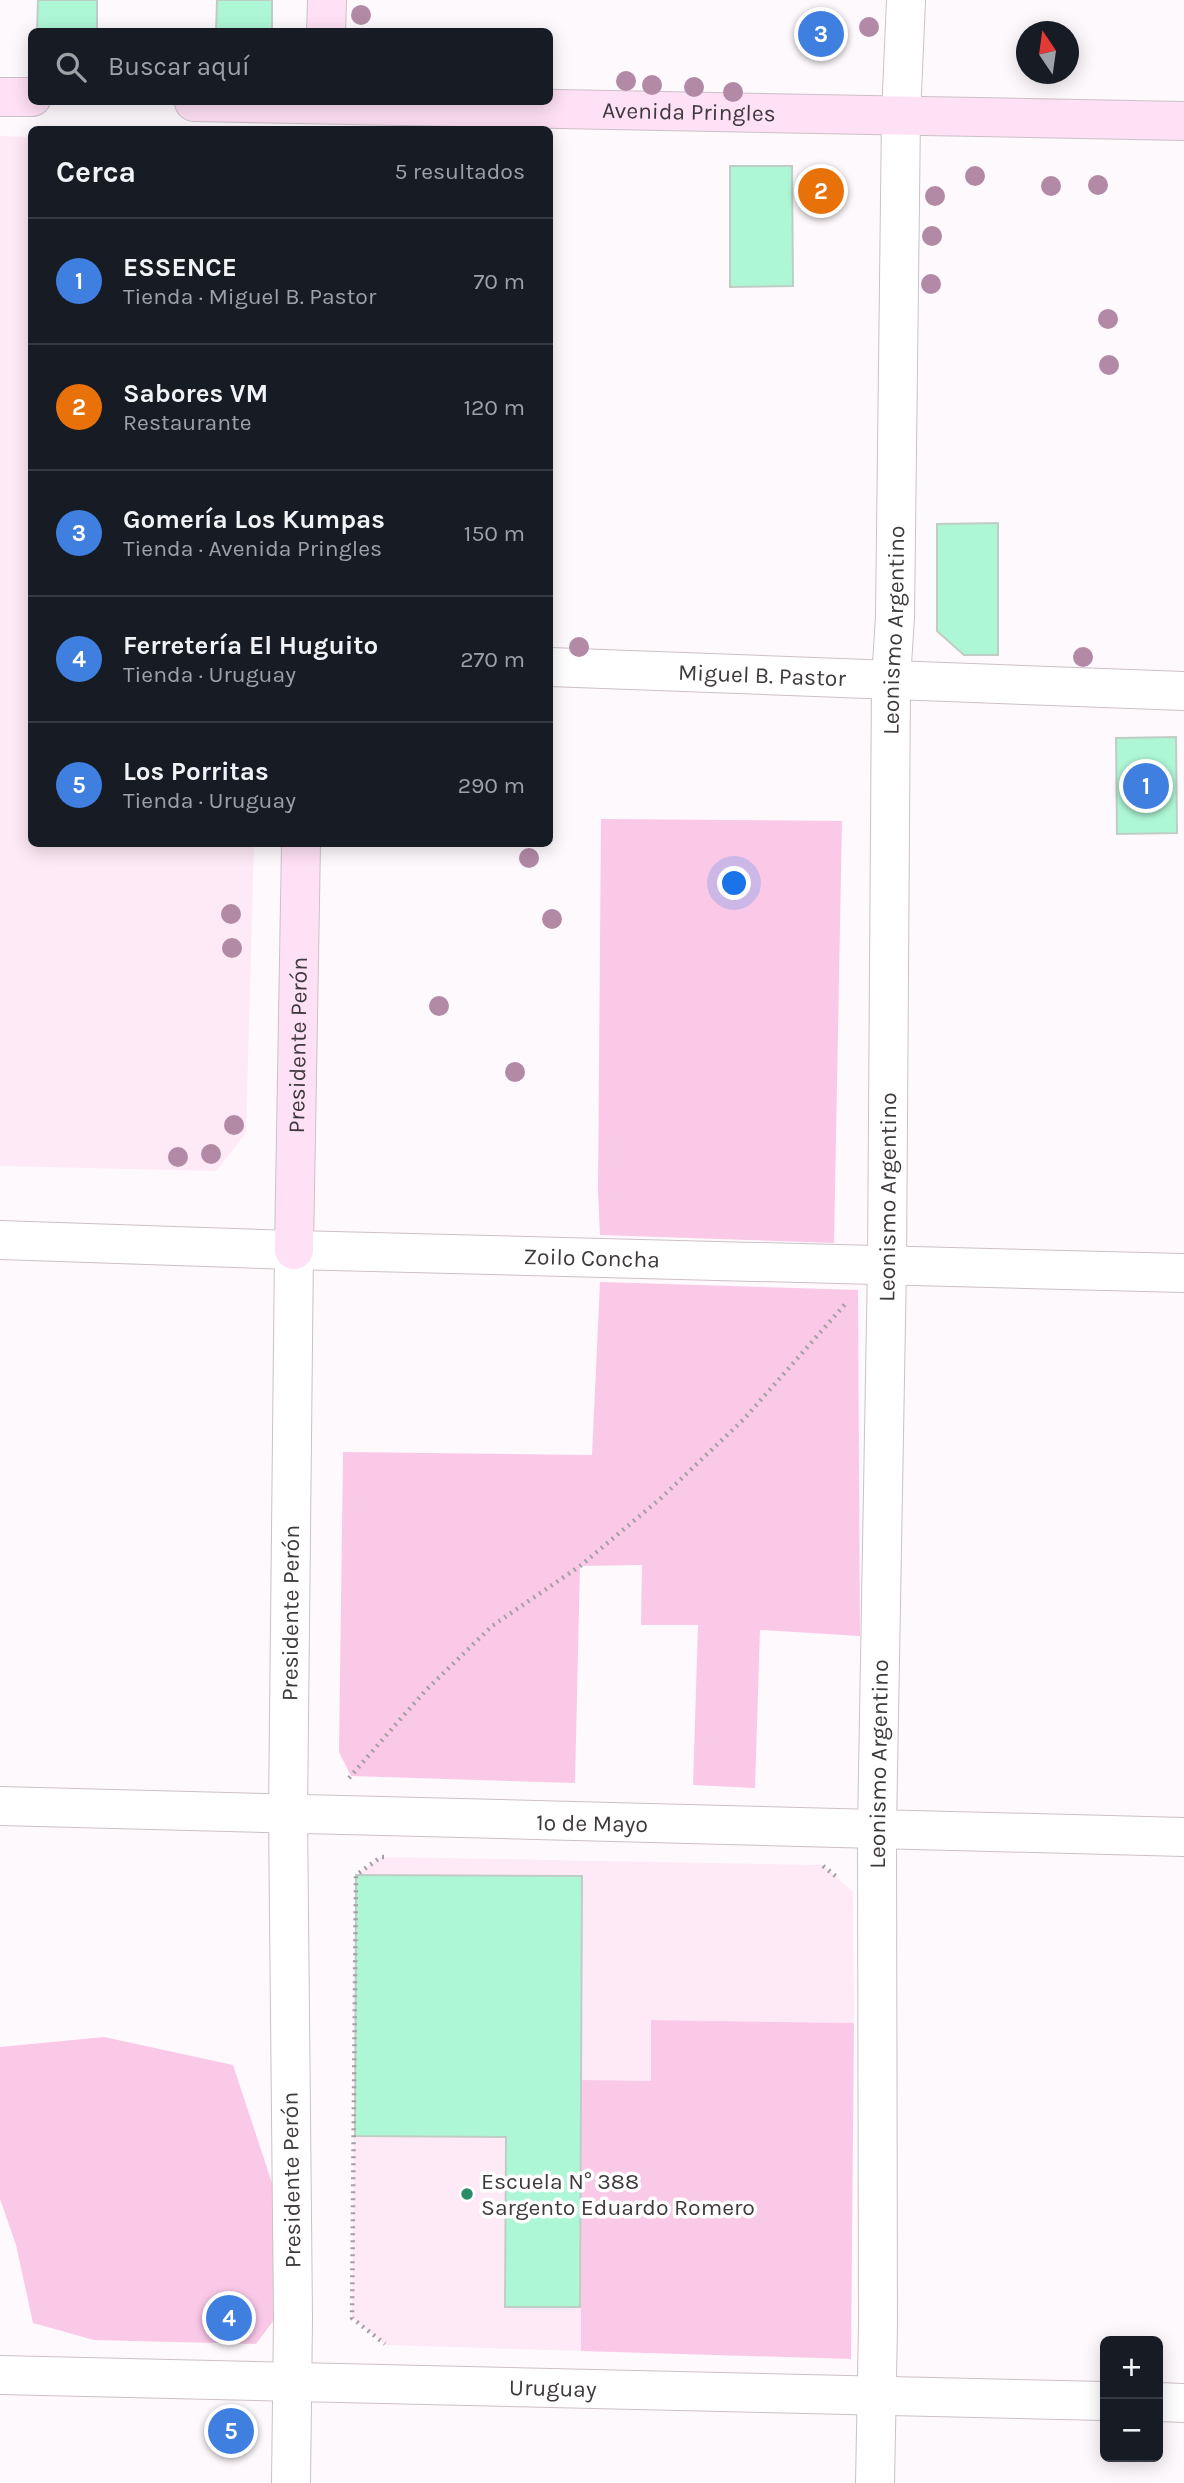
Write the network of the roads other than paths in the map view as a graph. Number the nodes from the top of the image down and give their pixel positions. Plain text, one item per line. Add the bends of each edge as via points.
1 (327, 0) edge
2 (906, 0) edge
3 (326, 28) edge
4 (0, 97) edge
5 (28, 97) edge
6 (234, 105) edge
7 (326, 112) edge
8 (901, 116) junction
9 (1184, 121) edge
10 (553, 667) edge
11 (891, 680) junction
12 (1184, 691) edge
13 (300, 847) edge
14 (0, 1240) edge
15 (294, 1250) junction
16 (887, 1265) junction
17 (1184, 1273) edge
18 (0, 1807) edge
19 (288, 1813) junction
20 (877, 1829) junction
21 (1184, 1837) edge
22 (0, 2375) edge
23 (293, 2382) junction
24 (878, 2396) junction
25 (1100, 2401) edge
26 (1163, 2403) edge
27 (1184, 2403) edge
28 (291, 2483) edge
29 (875, 2483) edge

1 - 3 main road
2 - 8 street, Leonismo Argentino
4 - 5 main road
6 - 7 main road, Avenida Pringles
7 - 8 main road, Avenida Pringles
8 - 9 main road, Avenida Pringles
8 - 11 street, Leonismo Argentino
10 - 11 street, Miguel B. Pastor
11 - 12 street, Miguel B. Pastor
11 - 16 street, Leonismo Argentino
13 - 15 main road, Presidente Perón
14 - 15 street, Zoilo Concha
15 - 16 street, Zoilo Concha
15 - 19 street, Presidente Perón
16 - 17 street, Zoilo Concha
16 - 20 street, Leonismo Argentino
18 - 19 street, 1º de Mayo
19 - 20 street, 1º de Mayo
19 - 23 street, Presidente Perón
20 - 21 street, 1º de Mayo
20 - 24 street, Leonismo Argentino
22 - 23 street, Uruguay
23 - 24 street, Uruguay
23 - 28 street, Presidente Perón
24 - 25 street, Uruguay
24 - 29 street, Leonismo Argentino
26 - 27 street

